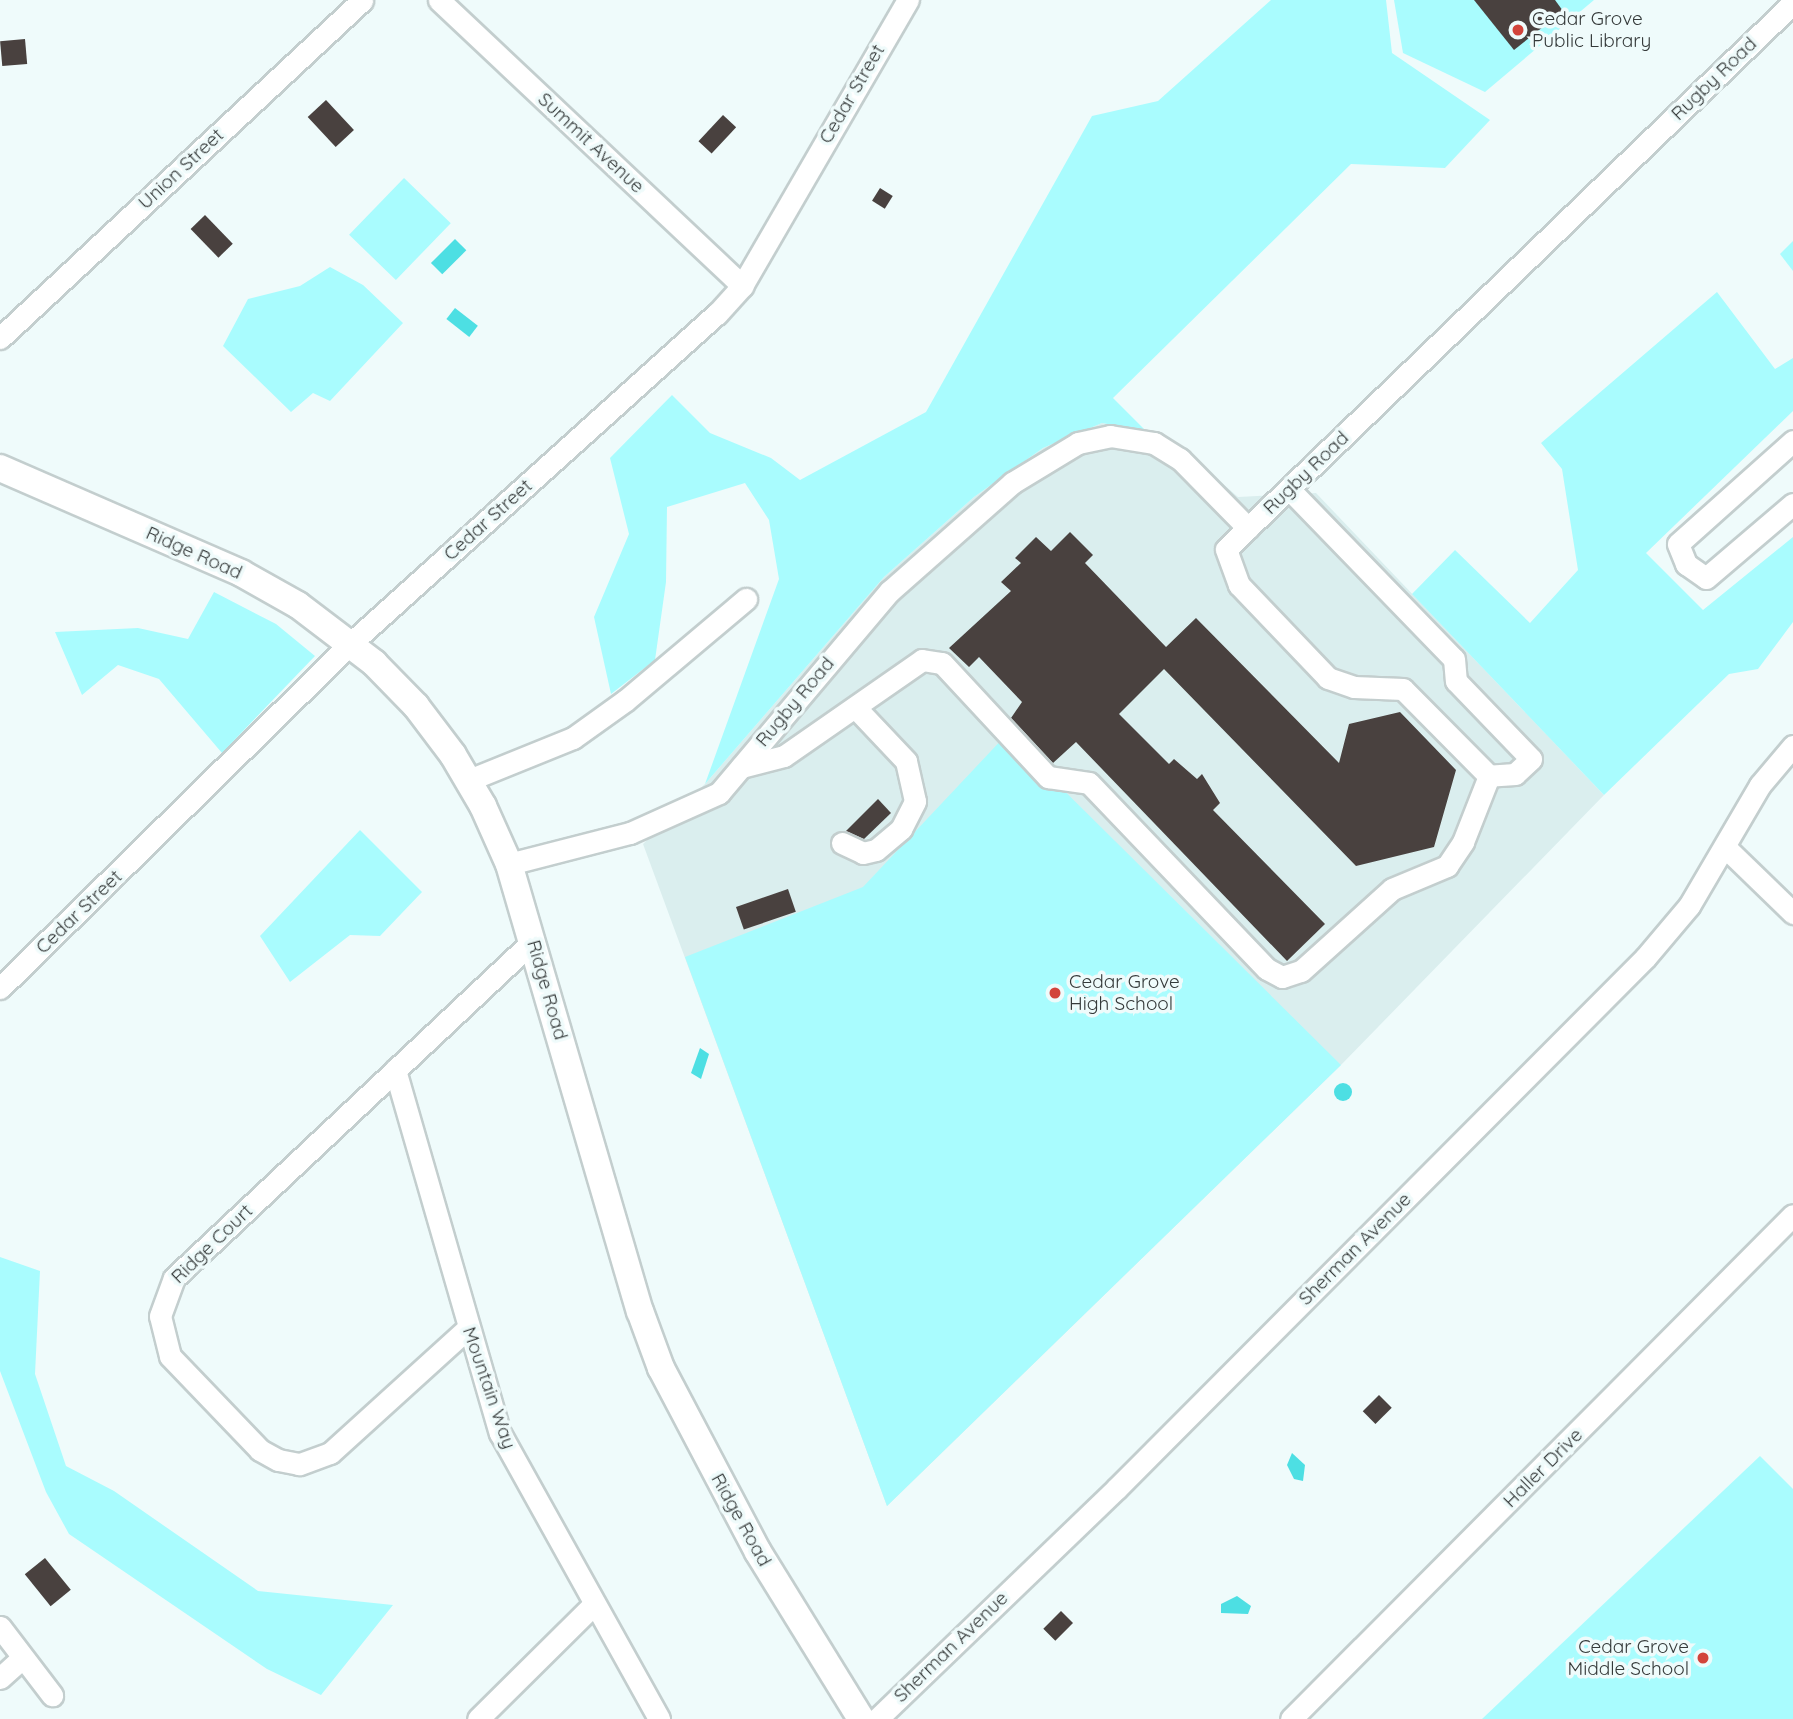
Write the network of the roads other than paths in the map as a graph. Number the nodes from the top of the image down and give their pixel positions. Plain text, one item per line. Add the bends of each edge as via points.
1 (362, 0) edge
2 (439, 0) edge
3 (902, 2) edge
4 (1793, 3) edge
5 (742, 286) junction
6 (0, 338) edge
7 (1793, 441) edge
8 (0, 468) edge
9 (1290, 490) junction
10 (1793, 504) edge
11 (1248, 528) junction
12 (746, 599) dead end
13 (351, 643) junction
14 (855, 706) junction
15 (1793, 746) edge
16 (741, 767) junction
17 (1489, 776) junction
18 (469, 780) junction
19 (842, 843) dead end
20 (1725, 846) junction
21 (509, 864) junction
22 (1793, 913) edge
23 (533, 941) junction
24 (0, 988) edge
25 (395, 1070) junction
26 (1793, 1215) edge
27 (468, 1328) junction
28 (593, 1605) junction
29 (0, 1627) edge
30 (22, 1658) junction
31 (0, 1678) edge
32 (52, 1695) dead end
33 (478, 1719) edge
34 (659, 1719) edge
35 (861, 1719) edge
36 (877, 1719) edge
37 (1291, 1719) edge

1 - 6 street, Union Street
2 - 5 street, Summit Avenue
3 - 5 street, Cedar Street
4 - 9 street, Rugby Road
5 - 13 street, Cedar Street via 717,314
7 - 10 street via 1678,544 1686,564 1706,578
8 - 13 main road, Ridge Road via 241,573 299,605
9 - 11 street, Rugby Road
9 - 17 street via 1454,659 1456,681 1531,758 1515,774
11 - 16 street, Rugby Road via 1168,450 1126,436 1078,443 1012,483 890,592
11 - 17 street via 1226,549 1239,585 1328,678 1354,687 1403,689
12 - 18 street via 626,700 573,738
13 - 18 main road, Ridge Road via 416,706
13 - 24 street, Cedar Street
14 - 16 street via 784,756
14 - 17 street via 922,660 942,663 1048,777 1089,783 1267,970 1282,977 1301,971 1392,889 1447,866 1463,842
14 - 19 street via 906,761 915,801 901,829 876,850 863,853
15 - 20 street, Sherman Avenue via 1760,786
16 - 21 street, Rugby Road via 719,793 630,833
18 - 21 main road, Ridge Road
20 - 22 street
20 - 36 street, Sherman Avenue via 1689,906 1645,958 1115,1489
21 - 23 main road, Ridge Road
23 - 25 street, Ridge Court
23 - 35 main road, Ridge Road via 634,1291 661,1368 777,1585
25 - 27 street, Mountain Way
25 - 27 street, Ridge Court via 174,1278 161,1306 162,1337 170,1356 260,1450 299,1464 330,1453
26 - 37 street, Haller Drive
27 - 28 street, Mountain Way via 500,1433
28 - 33 street
28 - 34 street, Mountain Way
29 - 30 street
30 - 31 street
30 - 32 street

